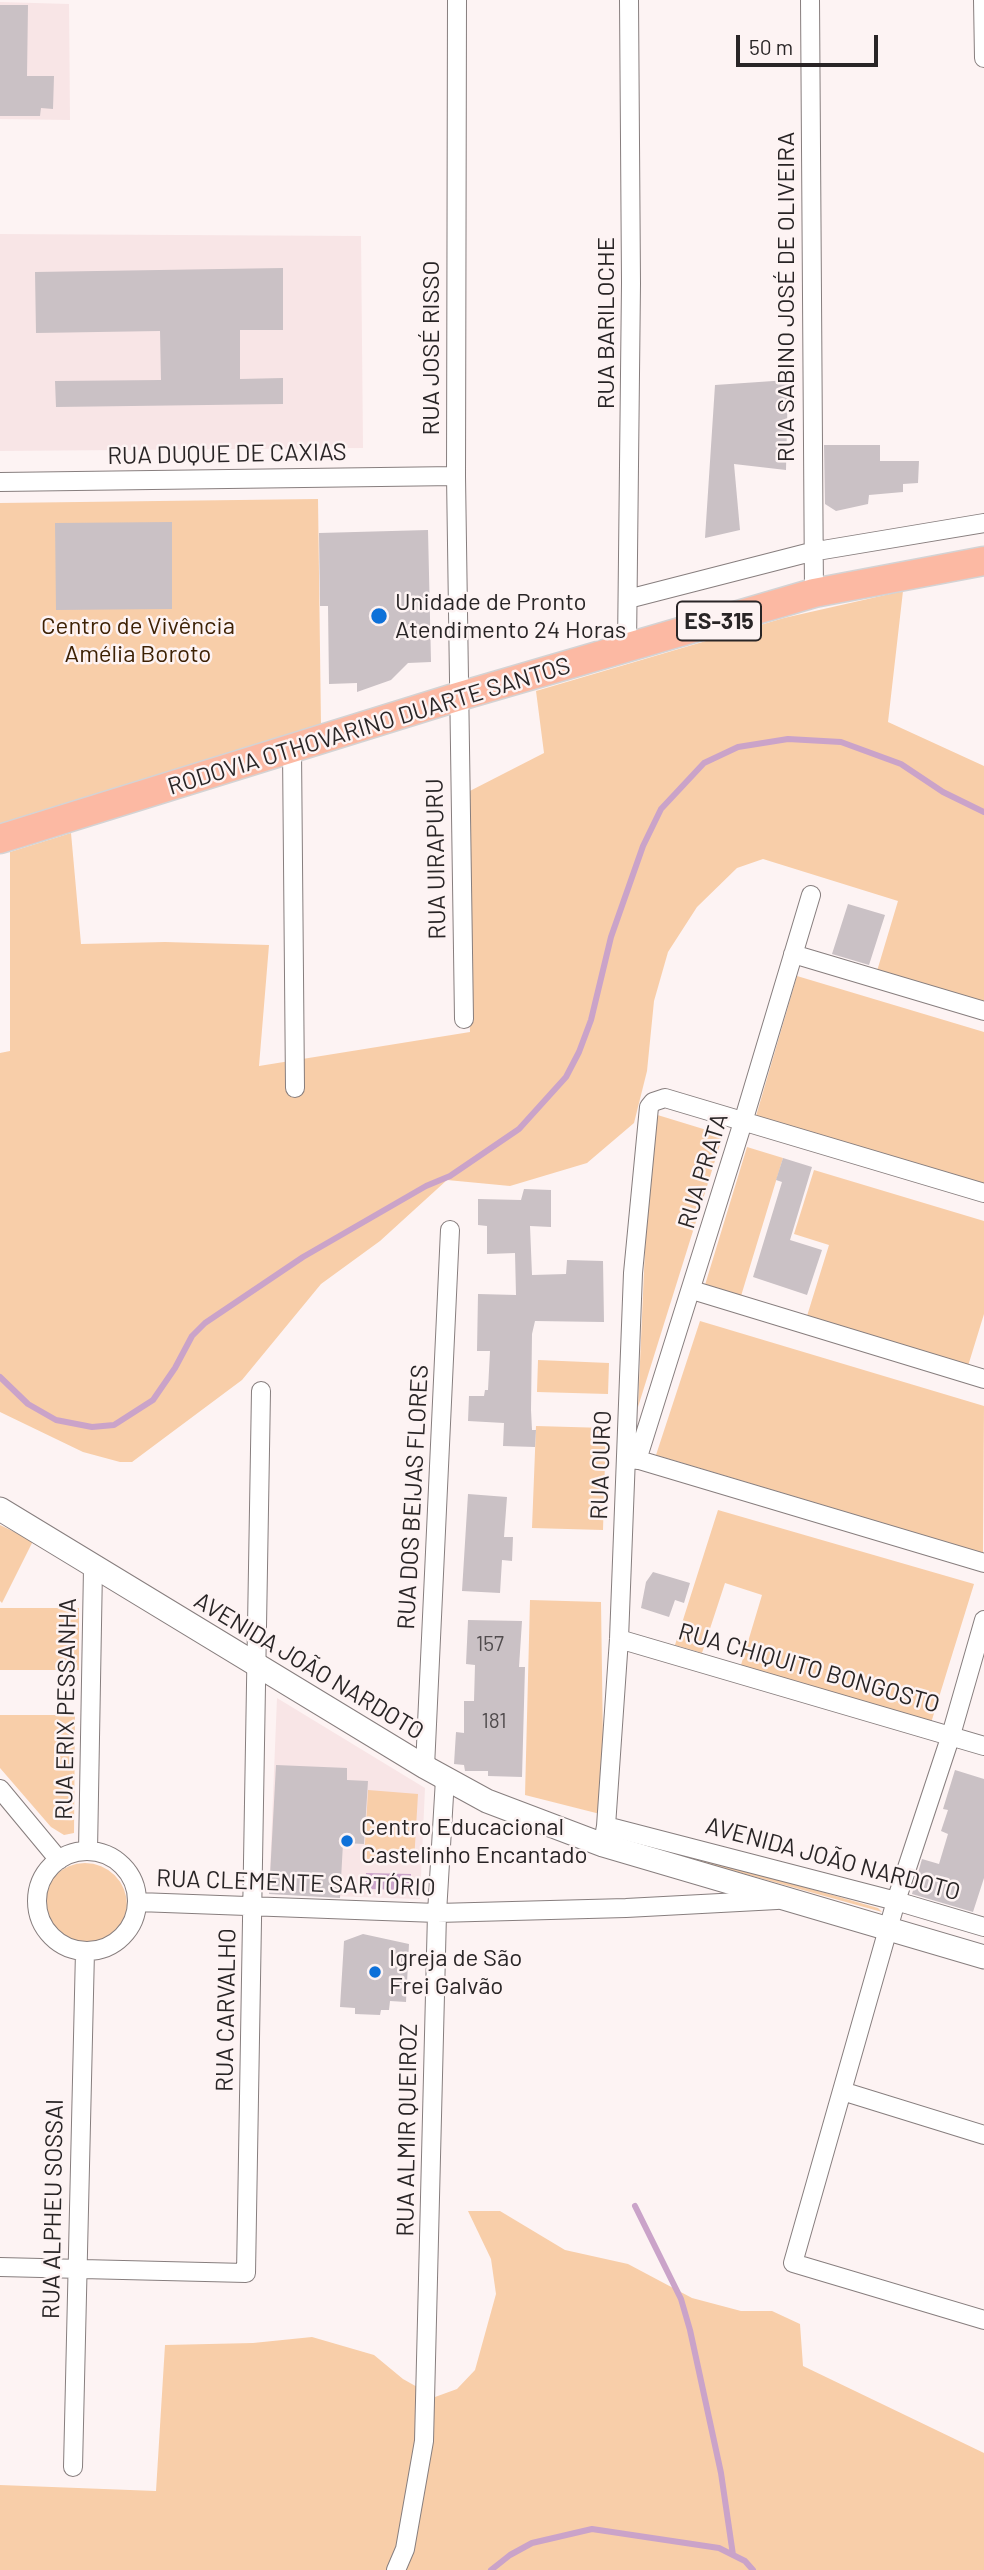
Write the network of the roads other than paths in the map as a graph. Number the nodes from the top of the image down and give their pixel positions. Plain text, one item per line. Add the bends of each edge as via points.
1 (457, 0) edge
2 (629, 0) edge
3 (810, 0) edge
4 (983, 0) edge
5 (984, 58) edge
6 (456, 476) junction
7 (0, 482) edge
8 (984, 523) edge
9 (811, 552) junction
10 (984, 561) edge
11 (814, 593) junction
12 (628, 599) junction
13 (627, 647) junction
14 (457, 697) junction
15 (292, 750) junction
16 (0, 839) edge
17 (811, 895) dead end
18 (793, 954) junction
19 (984, 1011) edge
20 (464, 1019) dead end
21 (295, 1088) dead end
22 (743, 1122) junction
23 (984, 1193) edge
24 (450, 1230) dead end
25 (692, 1290) junction
26 (984, 1379) edge
27 (261, 1391) dead end
28 (632, 1458) junction
29 (0, 1510) edge
30 (984, 1563) edge
31 (93, 1568) junction
32 (984, 1620) edge
33 (619, 1639) junction
34 (257, 1664) junction
35 (951, 1735) junction
36 (984, 1745) edge
37 (425, 1767) junction
38 (445, 1779) junction
39 (0, 1789) edge
40 (605, 1835) junction
41 (88, 1851) junction
42 (59, 1860) junction
43 (787, 1899) junction
44 (896, 1901) junction
45 (138, 1902) junction
46 (253, 1906) junction
47 (437, 1913) junction
48 (984, 1927) edge
49 (888, 1928) junction
50 (85, 1951) junction
51 (984, 1957) edge
52 (842, 2091) junction
53 (984, 2135) edge
54 (0, 2267) edge
55 (75, 2270) junction
56 (984, 2320) edge
57 (73, 2467) dead end
58 (396, 2570) edge

1 - 6 street, RUA JOSÉ RISSO
2 - 12 street, RUA BARILOCHE
3 - 9 street, RUA SABINO JOSÉ DE OLIVEIRA
4 - 5 street
6 - 7 street, RUA DUQUE DE CAXIAS
6 - 14 street, RUA JOSÉ RISSO
8 - 9 street
9 - 11 street, RUA SABINO JOSÉ DE OLIVEIRA
9 - 12 street
10 - 11 main road, RODOVIA OTHOVARINO DUARTE SANTOS / ES-315
11 - 13 main road, RODOVIA OTHOVARINO DUARTE SANTOS / ES-315
12 - 13 street, RUA BARILOCHE
13 - 14 main road, RODOVIA OTHOVARINO DUARTE SANTOS / ES-315
14 - 15 main road, RODOVIA OTHOVARINO DUARTE SANTOS / ES-315
14 - 20 street, RUA UIRAPURU
15 - 16 main road, RODOVIA OTHOVARINO DUARTE SANTOS / ES-315
15 - 21 street
17 - 18 street, RUA PRATA
18 - 19 street
18 - 22 street, RUA PRATA
22 - 23 street
22 - 25 street, RUA PRATA
22 - 28 street, RUA OURO via 665,1098 649,1107 633,1273
24 - 37 street, RUA DOS BEIJAS FLORES
25 - 26 street
25 - 28 street, RUA PRATA
27 - 34 street, RUA CARVALHO
28 - 30 street
28 - 33 street, RUA OURO
29 - 31 street, AVENIDA JOÃO NARDOTO
31 - 34 street, AVENIDA JOÃO NARDOTO
31 - 41 street, RUA ERIX PESSANHA
32 - 35 street
33 - 35 street, RUA CHIQUITO BONGOSTO
33 - 40 street, RUA OURO
34 - 37 street, AVENIDA JOÃO NARDOTO
34 - 46 street, RUA CARVALHO
35 - 36 street, RUA CHIQUITO BONGOSTO
35 - 44 street
37 - 38 street, AVENIDA JOÃO NARDOTO
38 - 40 street, AVENIDA JOÃO NARDOTO via 529,1819
38 - 47 street, RUA ALMIR QUEIROZ
39 - 42 street
40 - 43 street, AVENIDA JOÃO NARDOTO
40 - 44 street, AVENIDA JOÃO NARDOTO
41 - 42 street
41 - 45 street via 124,1866
42 - 50 street via 43,1877 38,1912 54,1940
43 - 47 street, RUA CLEMENTE SARTÓRIO
43 - 49 street, AVENIDA JOÃO NARDOTO
44 - 48 street, AVENIDA JOÃO NARDOTO
44 - 49 street
45 - 46 street, RUA CLEMENTE SARTÓRIO
45 - 50 street via 126,1933 107,1947
46 - 47 street, RUA CLEMENTE SARTÓRIO
46 - 55 street, RUA CARVALHO via 246,2273
47 - 58 street, RUA ALMIR QUEIROZ via 424,2441 405,2549
49 - 51 street, AVENIDA JOÃO NARDOTO
49 - 52 street
50 - 55 street, RUA ALPHEU SOSSAI
52 - 53 street
52 - 56 street via 793,2263
54 - 55 street
55 - 57 street, RUA ALPHEU SOSSAI

